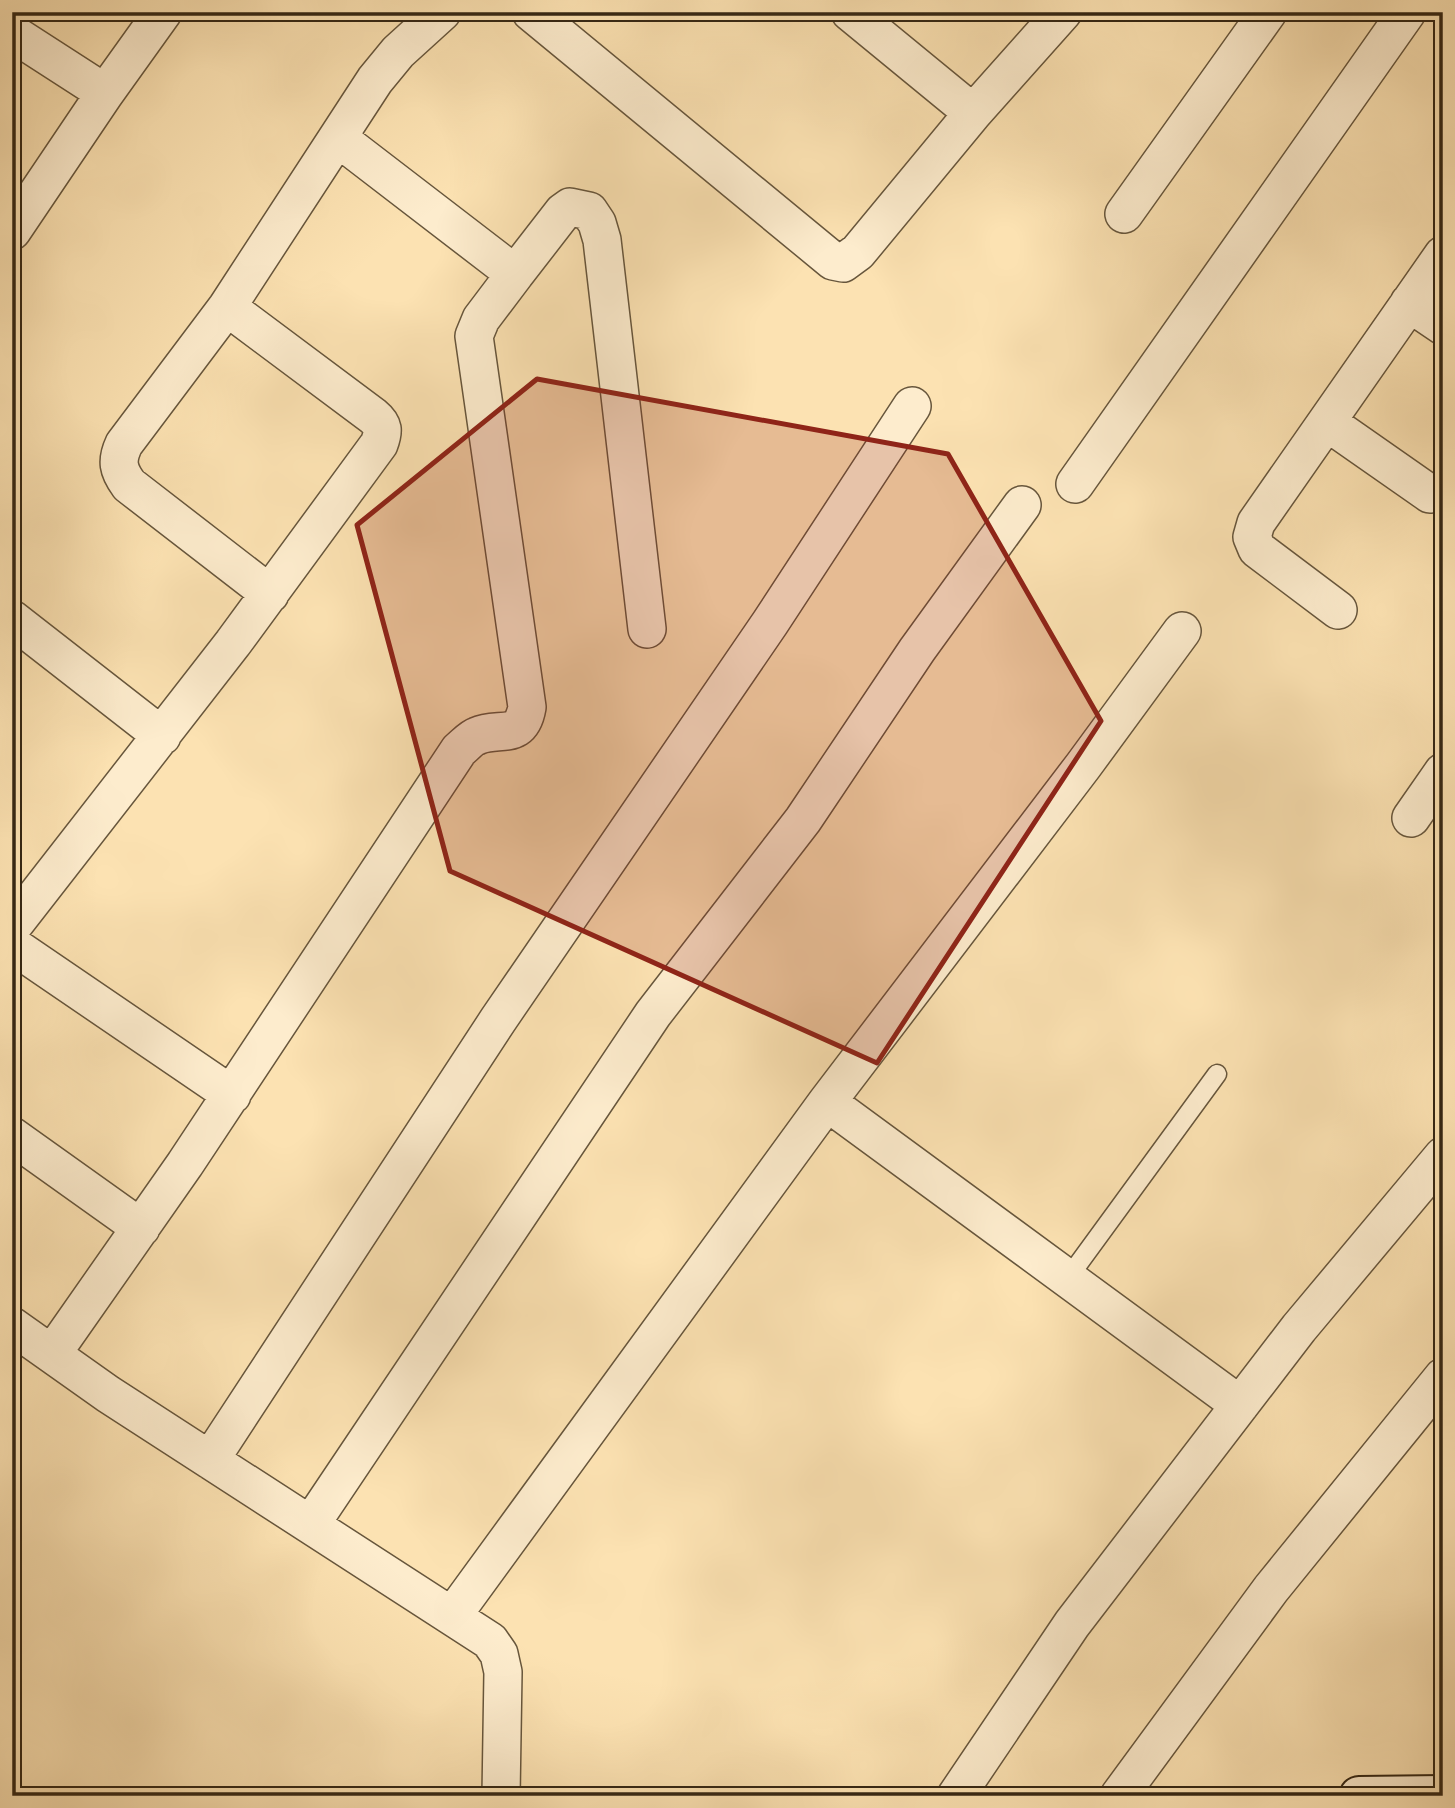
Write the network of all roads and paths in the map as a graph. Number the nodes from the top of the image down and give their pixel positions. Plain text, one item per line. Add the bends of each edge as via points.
1 (163, 12) edge
2 (442, 12) edge
3 (531, 12) edge
4 (850, 12) edge
5 (1063, 12) edge
6 (1268, 12) edge
7 (1407, 12) edge
8 (12, 33) edge
9 (104, 93) junction
10 (973, 113) junction
11 (338, 138) junction
12 (1124, 214) dead end
13 (12, 231) edge
14 (1443, 255) edge
15 (515, 274) junction
16 (1409, 303) junction
17 (227, 307) junction
18 (1443, 326) edge
19 (912, 406) dead end
20 (1327, 422) junction
21 (1075, 484) dead end
22 (1430, 494) dead end
23 (1022, 505) dead end
24 (270, 594) junction
25 (1338, 611) dead end
26 (12, 619) edge
27 (648, 629) dead end
28 (1182, 631) dead end
29 (162, 736) junction
30 (1443, 772) edge
31 (1411, 818) dead end
32 (12, 927) edge
33 (12, 945) edge
34 (1217, 1074) dead end
35 (232, 1095) junction
36 (827, 1102) junction
37 (12, 1136) edge
38 (1443, 1156) edge
39 (141, 1228) junction
40 (1068, 1278) junction
41 (12, 1326) edge
42 (52, 1354) junction
43 (1443, 1377) edge
44 (1240, 1405) junction
45 (210, 1460) junction
46 (311, 1524) junction
47 (453, 1615) junction
48 (1443, 1795) edge
49 (501, 1796) edge
50 (956, 1796) edge
51 (1119, 1796) edge
52 (1359, 1796) edge

1 - 9 street
2 - 11 street via 388,64
3 - 10 street via 833,261 843,264 858,253
4 - 10 street
5 - 10 street
6 - 12 street
7 - 21 street
8 - 9 street
9 - 13 street
11 - 15 street
11 - 17 street
14 - 16 street
15 - 27 street via 563,212 570,207 589,211 602,240
15 - 35 street via 481,319 474,336 525,717 509,732 477,736 459,750
16 - 18 street
16 - 20 street
17 - 24 street via 124,444 117,458 119,472 129,485
17 - 24 street via 373,416 383,432 379,444
19 - 45 street via 770,623 498,1020
20 - 22 street
20 - 25 street via 1256,523 1252,537 1265,557
23 - 46 street via 803,820 653,1014
24 - 29 street
26 - 29 street
28 - 36 street
29 - 32 street
30 - 31 street
33 - 35 street
34 - 40 lane
35 - 39 street
36 - 40 street
36 - 47 street
37 - 39 street
38 - 44 street
39 - 42 street
40 - 44 street
41 - 42 street
42 - 45 street
43 - 51 street via 1271,1589
44 - 50 street via 1072,1624
45 - 46 street
46 - 47 street
47 - 49 street via 490,1641 499,1654 503,1672
48 - 52 street

